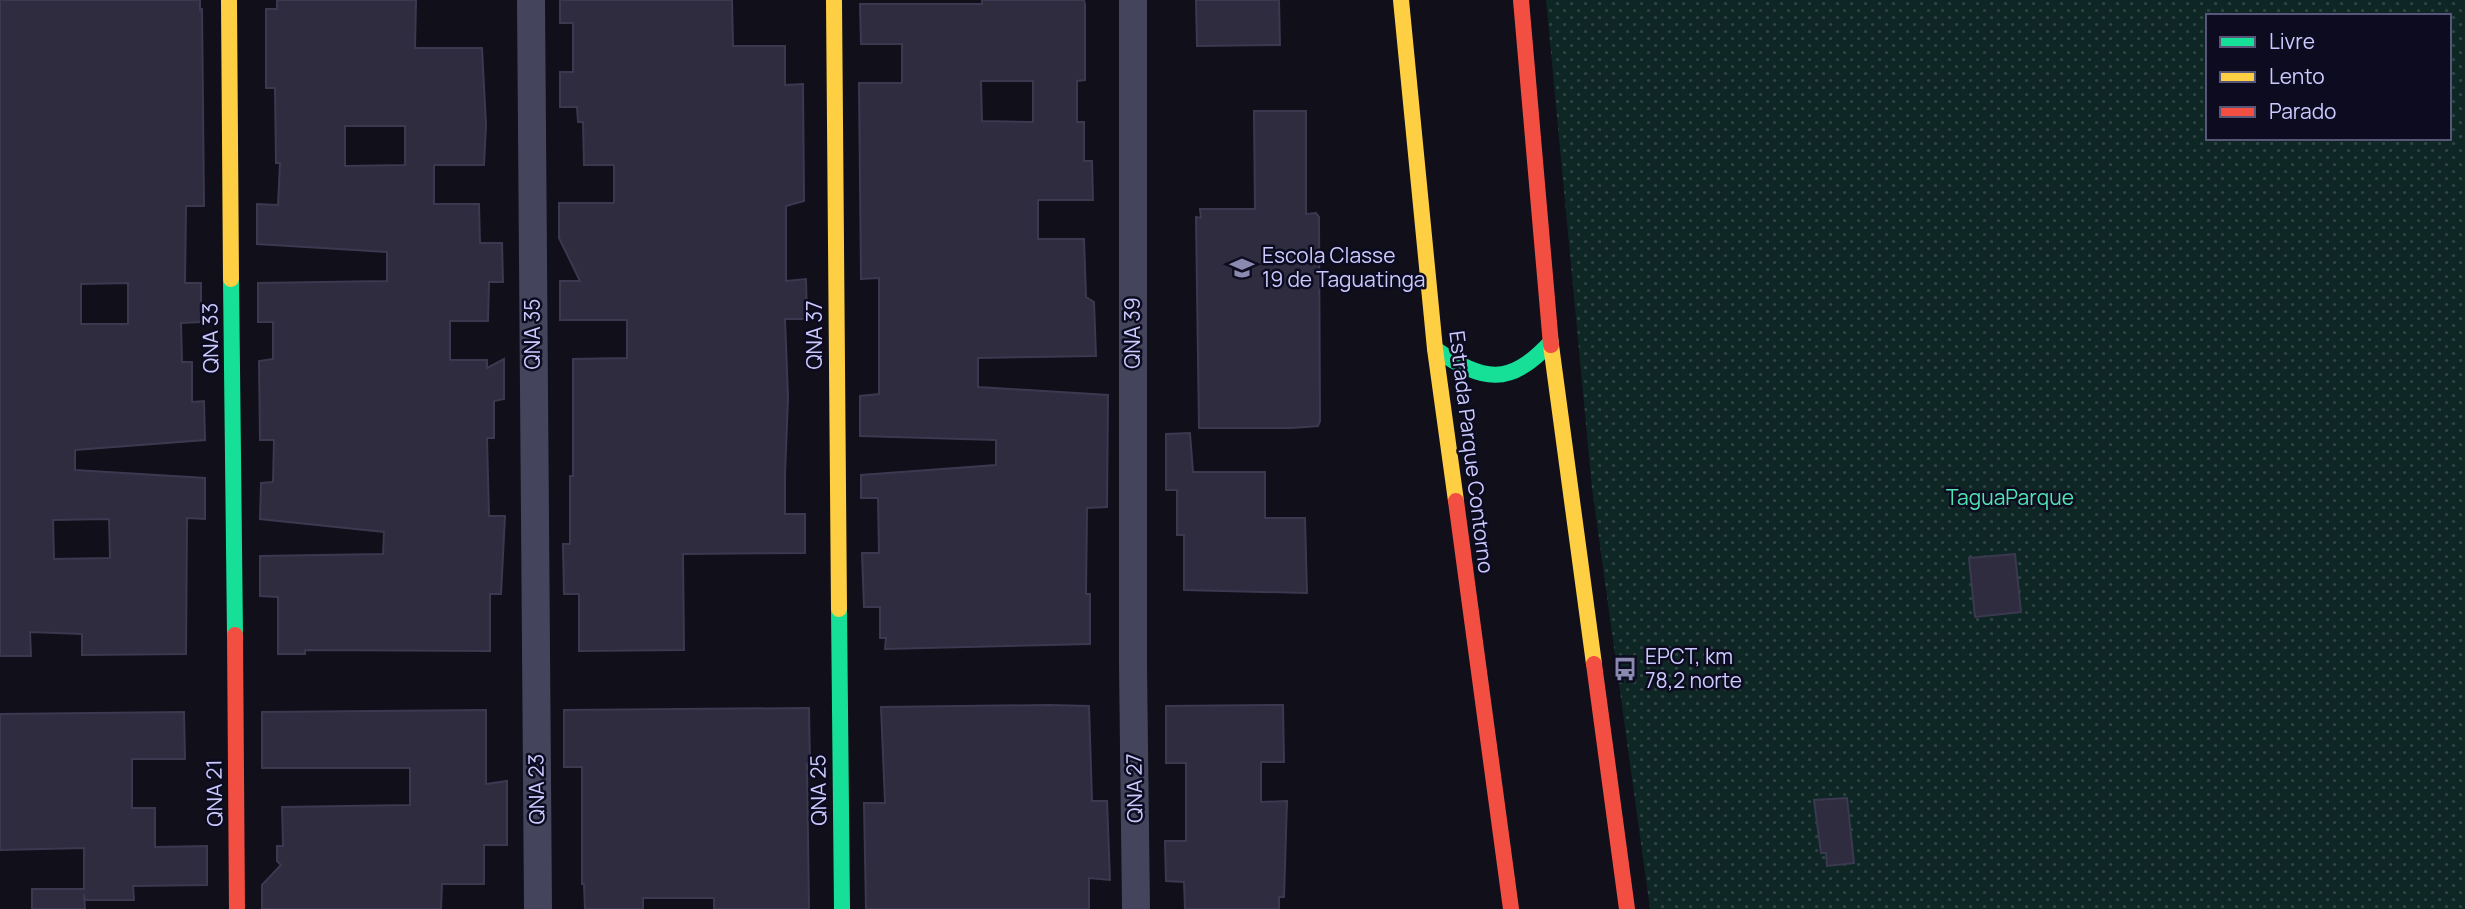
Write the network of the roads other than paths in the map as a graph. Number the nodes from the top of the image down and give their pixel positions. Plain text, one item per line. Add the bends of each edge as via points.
1 (229, 0) edge
2 (531, 0) edge
3 (834, 0) edge
4 (1133, 0) edge
5 (1401, 0) edge
6 (1521, 0) edge
7 (1551, 342) junction
8 (1435, 349) junction
9 (1133, 666) joint
10 (535, 669) joint
11 (839, 670) joint
12 (235, 677) joint
13 (237, 909) edge
14 (538, 909) edge
15 (842, 909) edge
16 (1136, 909) edge
17 (1511, 909) edge
18 (1627, 909) edge

1 - 12 main road, QNA 33
2 - 10 street, QNA 35
3 - 11 main road, QNA 37
4 - 9 street, QNA 39
5 - 8 main road, Estrada Parque Contorno
6 - 7 main road
7 - 8 main road via 1532,366 1508,377 1462,368
7 - 18 main road
8 - 17 main road, Estrada Parque Contorno
9 - 16 street, QNA 27
10 - 14 street, QNA 23
11 - 15 main road, QNA 25
12 - 13 main road, QNA 21

